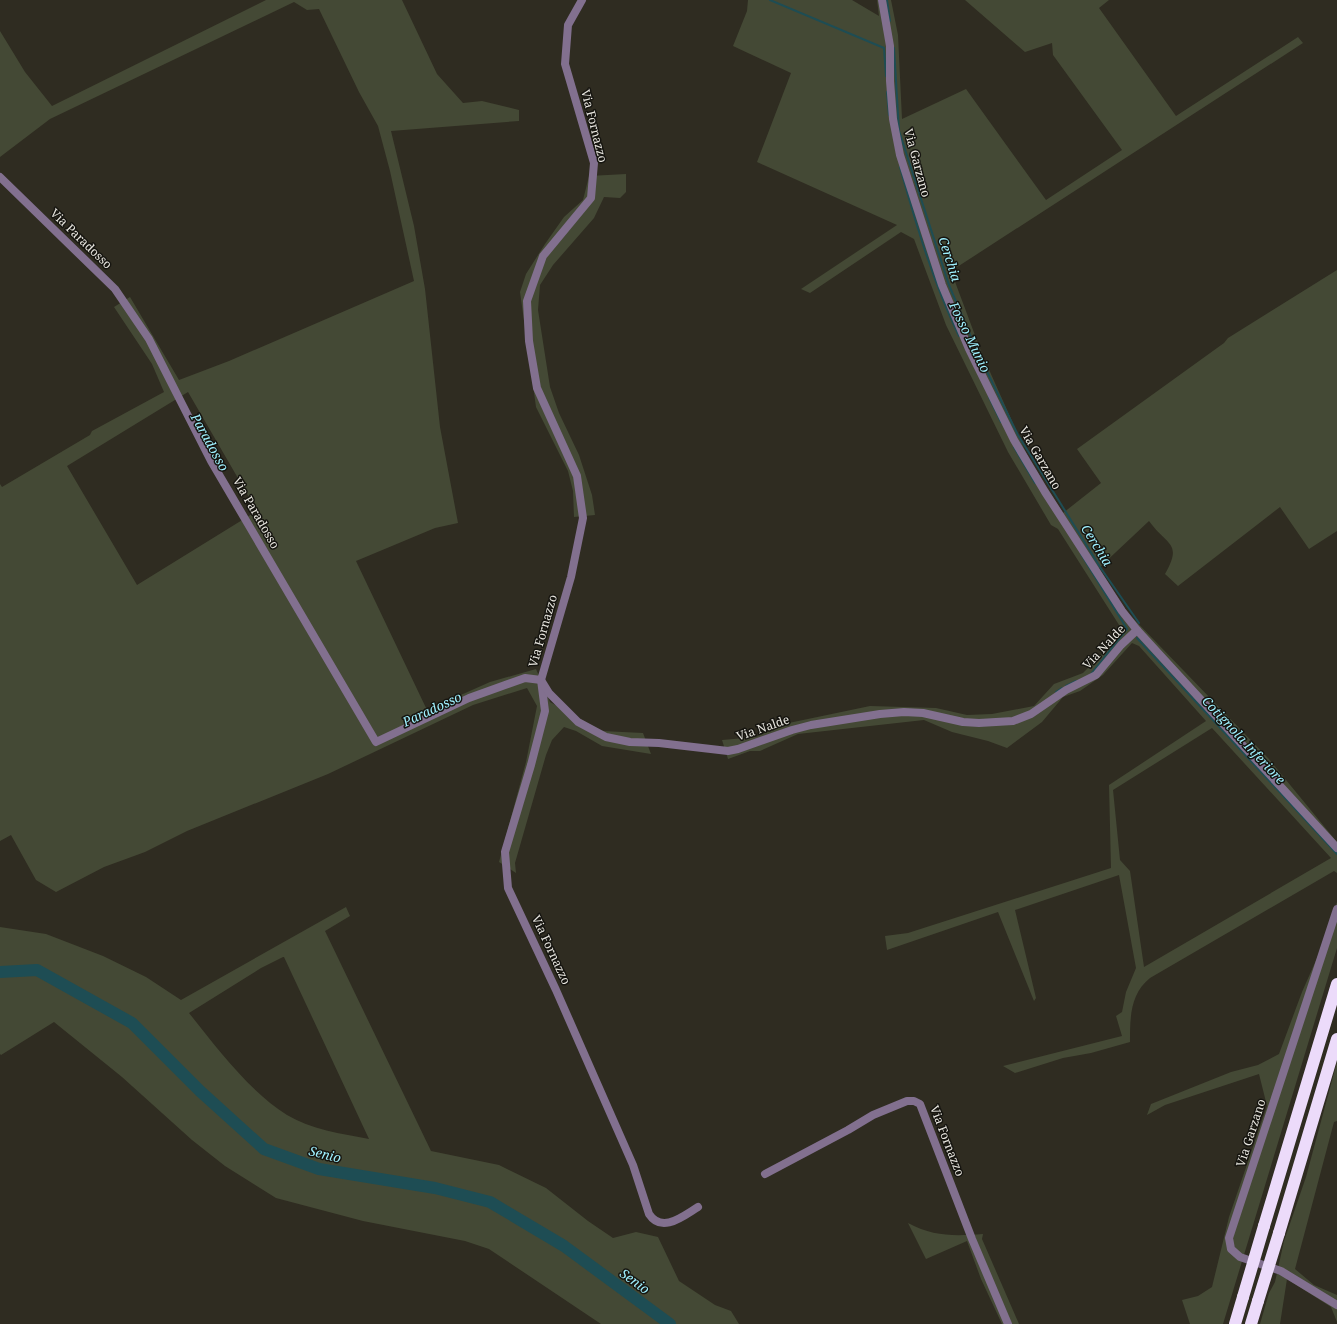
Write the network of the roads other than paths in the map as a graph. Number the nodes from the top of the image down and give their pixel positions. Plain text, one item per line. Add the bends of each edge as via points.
1 (582, 0) edge
2 (882, 0) edge
3 (0, 177) edge
4 (1137, 630) junction
5 (542, 680) junction
6 (1337, 848) edge
7 (1337, 909) edge
8 (1337, 984) edge
9 (1337, 1039) edge
10 (765, 1174) dead end
11 (698, 1207) dead end
12 (1337, 1305) edge
13 (1008, 1324) edge
14 (1236, 1324) edge
15 (1252, 1324) edge

1 - 5 street, Via Fornazzo via 568,25 565,64 594,163 591,198 543,256 527,301 529,341 537,388 577,476 583,518 571,577
2 - 4 street, Via Garzano via 890,46 892,112 899,148 942,285 969,349 1014,440 1109,591
3 - 5 street, Via Paradosso via 115,289 149,339 211,461 376,742 469,698 525,678
4 - 5 street, Via Nalde via 1096,675 1066,690 1031,714 1013,721 980,723 923,713 880,714 811,725 738,750 728,751 630,742 606,737 578,722 549,693
4 - 6 street, Via Garzano
5 - 11 street, Via Fornazzo via 545,711 505,852 508,888 633,1166 653,1221 659,1224 666,1223
7 - 12 street, Via Garzano via 1229,1238 1231,1249 1240,1257 1281,1271
8 - 14 highway, bridge
9 - 15 highway, bridge
10 - 13 street, Via Fornazzo via 873,1115 908,1101 920,1104

